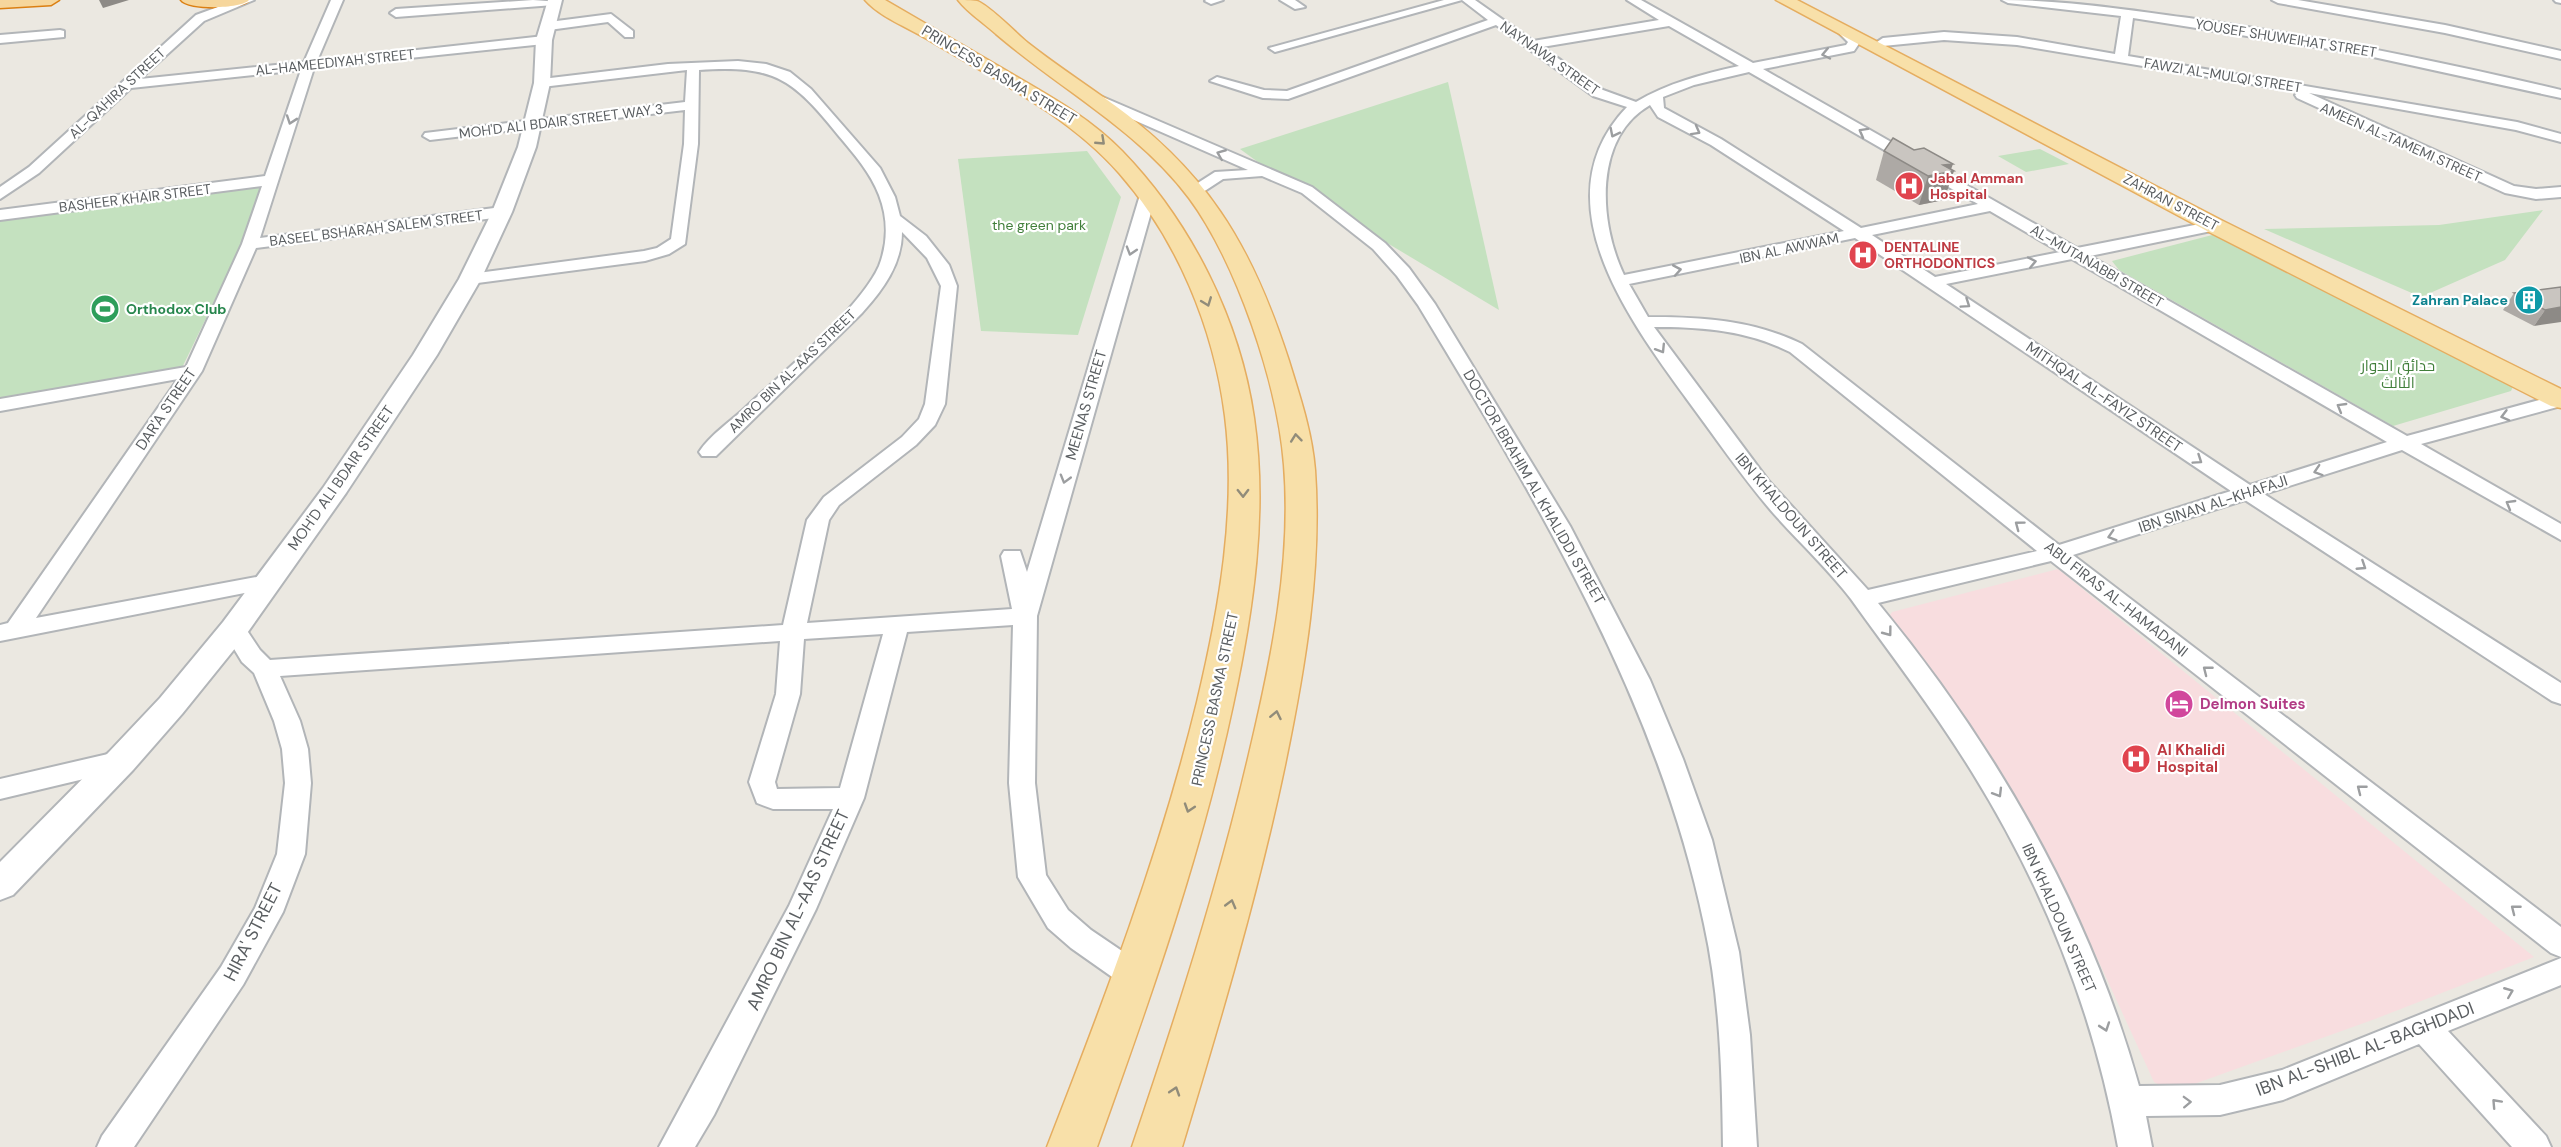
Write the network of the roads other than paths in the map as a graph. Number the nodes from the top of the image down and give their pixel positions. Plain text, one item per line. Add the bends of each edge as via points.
1 (51, 0) edge
2 (241, 0) edge
3 (248, 0) edge
4 (338, 0) edge
5 (873, 0) edge
6 (966, 0) edge
7 (1286, 0) edge
8 (1456, 0) edge
9 (1468, 0) edge
10 (1633, 0) edge
11 (1774, 0) edge
12 (1784, 0) edge
13 (1797, 0) edge
14 (1809, 0) edge
15 (2008, 0) edge
16 (2278, 0) edge
17 (0, 3) edge
18 (195, 7) edge
19 (1299, 7) dead end
20 (2329, 9) edge
21 (396, 13) dead end
22 (2127, 15) junction
23 (551, 17) edge
24 (1817, 17) junction
25 (1497, 21) junction
26 (1669, 22) junction
27 (1849, 29) junction
28 (60, 34) dead end
29 (628, 34) dead end
30 (0, 39) edge
31 (1883, 42) junction
32 (1532, 45) junction
33 (1275, 48) dead end
34 (2561, 55) edge
35 (1731, 57) junction
36 (2121, 58) junction
37 (309, 65) junction
38 (693, 67) junction
39 (1751, 68) junction
40 (1774, 71) junction
41 (1723, 74) junction
42 (1217, 81) dead end
43 (542, 82) junction
44 (125, 85) junction
45 (2301, 88) junction
46 (2561, 94) edge
47 (1091, 96) junction
48 (1655, 96) junction
49 (692, 105) junction
50 (1636, 106) junction
51 (534, 123) junction
52 (430, 136) dead end
53 (2561, 138) edge
54 (34, 170) junction
55 (1276, 175) junction
56 (271, 180) junction
57 (1195, 191) junction
58 (2561, 192) edge
59 (0, 194) edge
60 (1148, 195) junction
61 (1993, 206) junction
62 (0, 210) edge
63 (502, 212) junction
64 (0, 215) edge
65 (894, 219) junction
66 (2215, 226) junction
67 (1858, 233) junction
68 (250, 244) junction
69 (2075, 252) junction
70 (470, 279) junction
71 (1620, 281) junction
72 (1933, 282) junction
73 (1644, 322) junction
74 (193, 371) junction
75 (2561, 386) edge
76 (2561, 400) edge
77 (0, 405) edge
78 (2404, 443) junction
79 (709, 452) dead end
80 (2248, 493) junction
81 (2561, 533) edge
82 (2057, 553) junction
83 (1012, 556) dead end
84 (267, 582) junction
85 (1862, 599) junction
86 (1025, 616) junction
87 (897, 626) junction
88 (234, 629) junction
89 (8, 631) edge
90 (794, 632) junction
91 (264, 669) junction
92 (2561, 695) edge
93 (121, 761) junction
94 (0, 789) edge
95 (851, 798) junction
96 (0, 885) edge
97 (2561, 945) edge
98 (2561, 972) edge
99 (1136, 977) junction
100 (2423, 1026) junction
101 (2128, 1101) junction
102 (114, 1147) edge
103 (676, 1147) edge
104 (1072, 1147) edge
105 (1157, 1147) edge
106 (1740, 1147) edge
107 (2135, 1147) edge
108 (2534, 1147) edge

1 - 17 highway
2 - 18 highway
3 - 18 street, AL-QAHIRA STREET
4 - 37 street, DAR'A STREET
5 -> 60 main road, PRINCESS BASMA STREET via 1077,121 1107,147
6 - 47 main road, PRINCESS BASMA STREET
7 - 19 street
8 - 33 street
9 - 25 street, NAYNAWA STREET
10 - 26 street
11 - 24 main road
12 - 24 main road, ZAHRAN STREET
13 - 27 main road, ZAHRAN STREET
14 - 27 main road
15 - 22 street, YOUSEF SHUWEIHAT STREET
16 - 20 street
18 - 44 street, AL-QAHIRA STREET
20 - 34 street
21 - 23 street
22 - 36 street
22 - 46 street, YOUSEF SHUWEIHAT STREET via 2329,39
23 - 29 street via 611,18
23 - 37 street, AL-HAMEEDIYAH STREET
23 - 43 street, MOH'D ALI BDAIR STREET
24 - 27 main road, ZAHRAN STREET
25 - 32 street, NAYNAWA STREET
25 - 42 street via 1288,94 1263,94
26 - 32 street
26 - 35 street
27 - 31 main road, ZAHRAN STREET
27 -> 40 street, IBN KHALDOUN STREET via 1852,47
27 - 66 main road, ZAHRAN STREET
28 - 30 street
31 - 36 street, FAWZI AL-MULQI STREET via 1971,36
31 - 75 main road, ZAHRAN STREET via 2230,224
32 - 50 street, NAYNAWA STREET via 1598,93
35 - 39 street
35 - 40 street
35 - 41 street via 1732,66
36 - 45 street, FAWZI AL-MULQI STREET
37 - 44 street, AL-HAMEEDIYAH STREET
37 -> 56 street, DAR'A STREET
38 - 43 street, AMRO BIN AL-AAS STREET
38 - 49 street
38 - 65 street, AMRO BIN AL-AAS STREET via 747,64 786,75 873,170 888,195
39 - 40 street, IBN KHALDOUN STREET
39 - 41 street, IBN KHALDOUN STREET
40 - 41 street
61 -> 40 street, AL-MUTANABBI STREET
41 - 48 street, IBN KHALDOUN STREET
43 - 51 street, MOH'D ALI BDAIR STREET
44 - 54 street, AL-QAHIRA STREET
45 - 53 street, FAWZI AL-MULQI STREET via 2517,126
45 - 58 street, AMEEN AL-TAMEMI STREET via 2299,93 2313,102 2510,190
55 -> 47 street, DOCTOR IBRAHIM AL KHALIDDI STREET
47 - 57 main road, PRINCESS BASMA STREET via 1147,139
48 - 50 street, IBN KHALDOUN STREET
48 -> 67 street, MITHQAL AL-FAYIZ STREET via 1659,111 1716,142
49 - 51 street, MOH'D ALI BDAIR STREET WAY 3
49 - 70 street via 685,209 681,238 675,245 645,256
50 -> 71 street, IBN KHALDOUN STREET via 1616,127 1600,173 1606,252
51 - 52 street, MOH'D ALI BDAIR STREET WAY 3
51 - 63 street, MOH'D ALI BDAIR STREET
54 - 59 street, AL-QAHIRA STREET
54 - 62 street, AL-QAHIRA STREET via 25,186
55 - 57 street via 1227,173 1208,180
55 - 106 street, DOCTOR IBRAHIM AL KHALIDDI STREET via 1327,203 1379,246 1403,272 1470,375 1605,612 1646,700 1703,860 1719,923 1739,1069
56 - 64 street, BASHEER KHAIR STREET
56 - 68 street, DAR'A STREET
105 -> 57 main road, PRINCESS BASMA STREET via 1205,998 1262,784 1288,658 1296,596 1300,502 1293,422 1255,293 1227,237
60 -> 86 street, MEENAS STREET
60 -> 99 main road, PRINCESS BASMA STREET via 1190,260 1224,352 1242,440 1243,521 1232,630 1194,794
61 - 67 street, IBN AL AWWAM
61 - 69 street, AL-MUTANABBI STREET
63 - 68 street, BASEEL BSHARAH SALEM STREET
63 - 70 street, MOH'D ALI BDAIR STREET
65 - 79 street, AMRO BIN AL-AAS STREET via 888,265 870,293 814,354
65 - 90 street via 923,240 945,271 949,286 935,404 928,421 909,441 823,510 812,538
66 - 69 street
66 - 76 main road, ZAHRAN STREET
71 -> 67 street, IBN AL AWWAM
67 - 72 street, MITHQAL AL-FAYIZ STREET
68 - 74 street, DAR'A STREET
72 -> 69 street
78 -> 69 street, AL-MUTANABBI STREET
70 - 84 street, MOH'D ALI BDAIR STREET via 388,411
71 - 73 street, IBN KHALDOUN STREET
72 -> 80 street, MITHQAL AL-FAYIZ STREET
82 -> 73 street, ABU FIRAS AL-HAMADANI via 1829,373 1773,334 1712,323
73 -> 85 street, IBN KHALDOUN STREET via 1733,449
74 - 77 street
74 - 89 street, DAR'A STREET
76 -> 78 street, IBN SINAN AL-KHAFAJI
78 -> 80 street, IBN SINAN AL-KHAFAJI
81 -> 78 street, AL-MUTANABBI STREET
80 -> 82 street, IBN SINAN AL-KHAFAJI
80 -> 92 street, MITHQAL AL-FAYIZ STREET
82 - 85 street, IBN SINAN AL-KHAFAJI
97 -> 82 street, ABU FIRAS AL-HAMADANI
83 - 86 street
84 - 88 street, MOH'D ALI BDAIR STREET
84 - 89 street
85 -> 101 street, IBN KHALDOUN STREET via 1952,720 2036,861 2095,996
86 - 87 street
86 - 99 street via 1022,783 1032,878 1058,919
87 - 90 street
87 - 95 street, AMRO BIN AL-AAS STREET
88 - 91 street, HIRA' STREET
88 - 93 street, MOH'D ALI BDAIR STREET
90 - 91 street
90 - 95 street via 788,694 763,788 766,796 773,799
91 - 102 street, HIRA' STREET via 295,749 298,783 291,854 268,912 232,976
93 - 94 street
93 - 96 street, MOH'D ALI BDAIR STREET
95 - 103 street, AMRO BIN AL-AAS STREET via 802,909
100 -> 98 street, IBN AL-SHIBL AL-BAGHDADI
99 - 104 main road, PRINCESS BASMA STREET
101 -> 100 street, IBN AL-SHIBL AL-BAGHDADI via 2220,1100 2254,1093 2283,1085
108 -> 100 street
101 - 107 street, IBN KHALDOUN STREET

